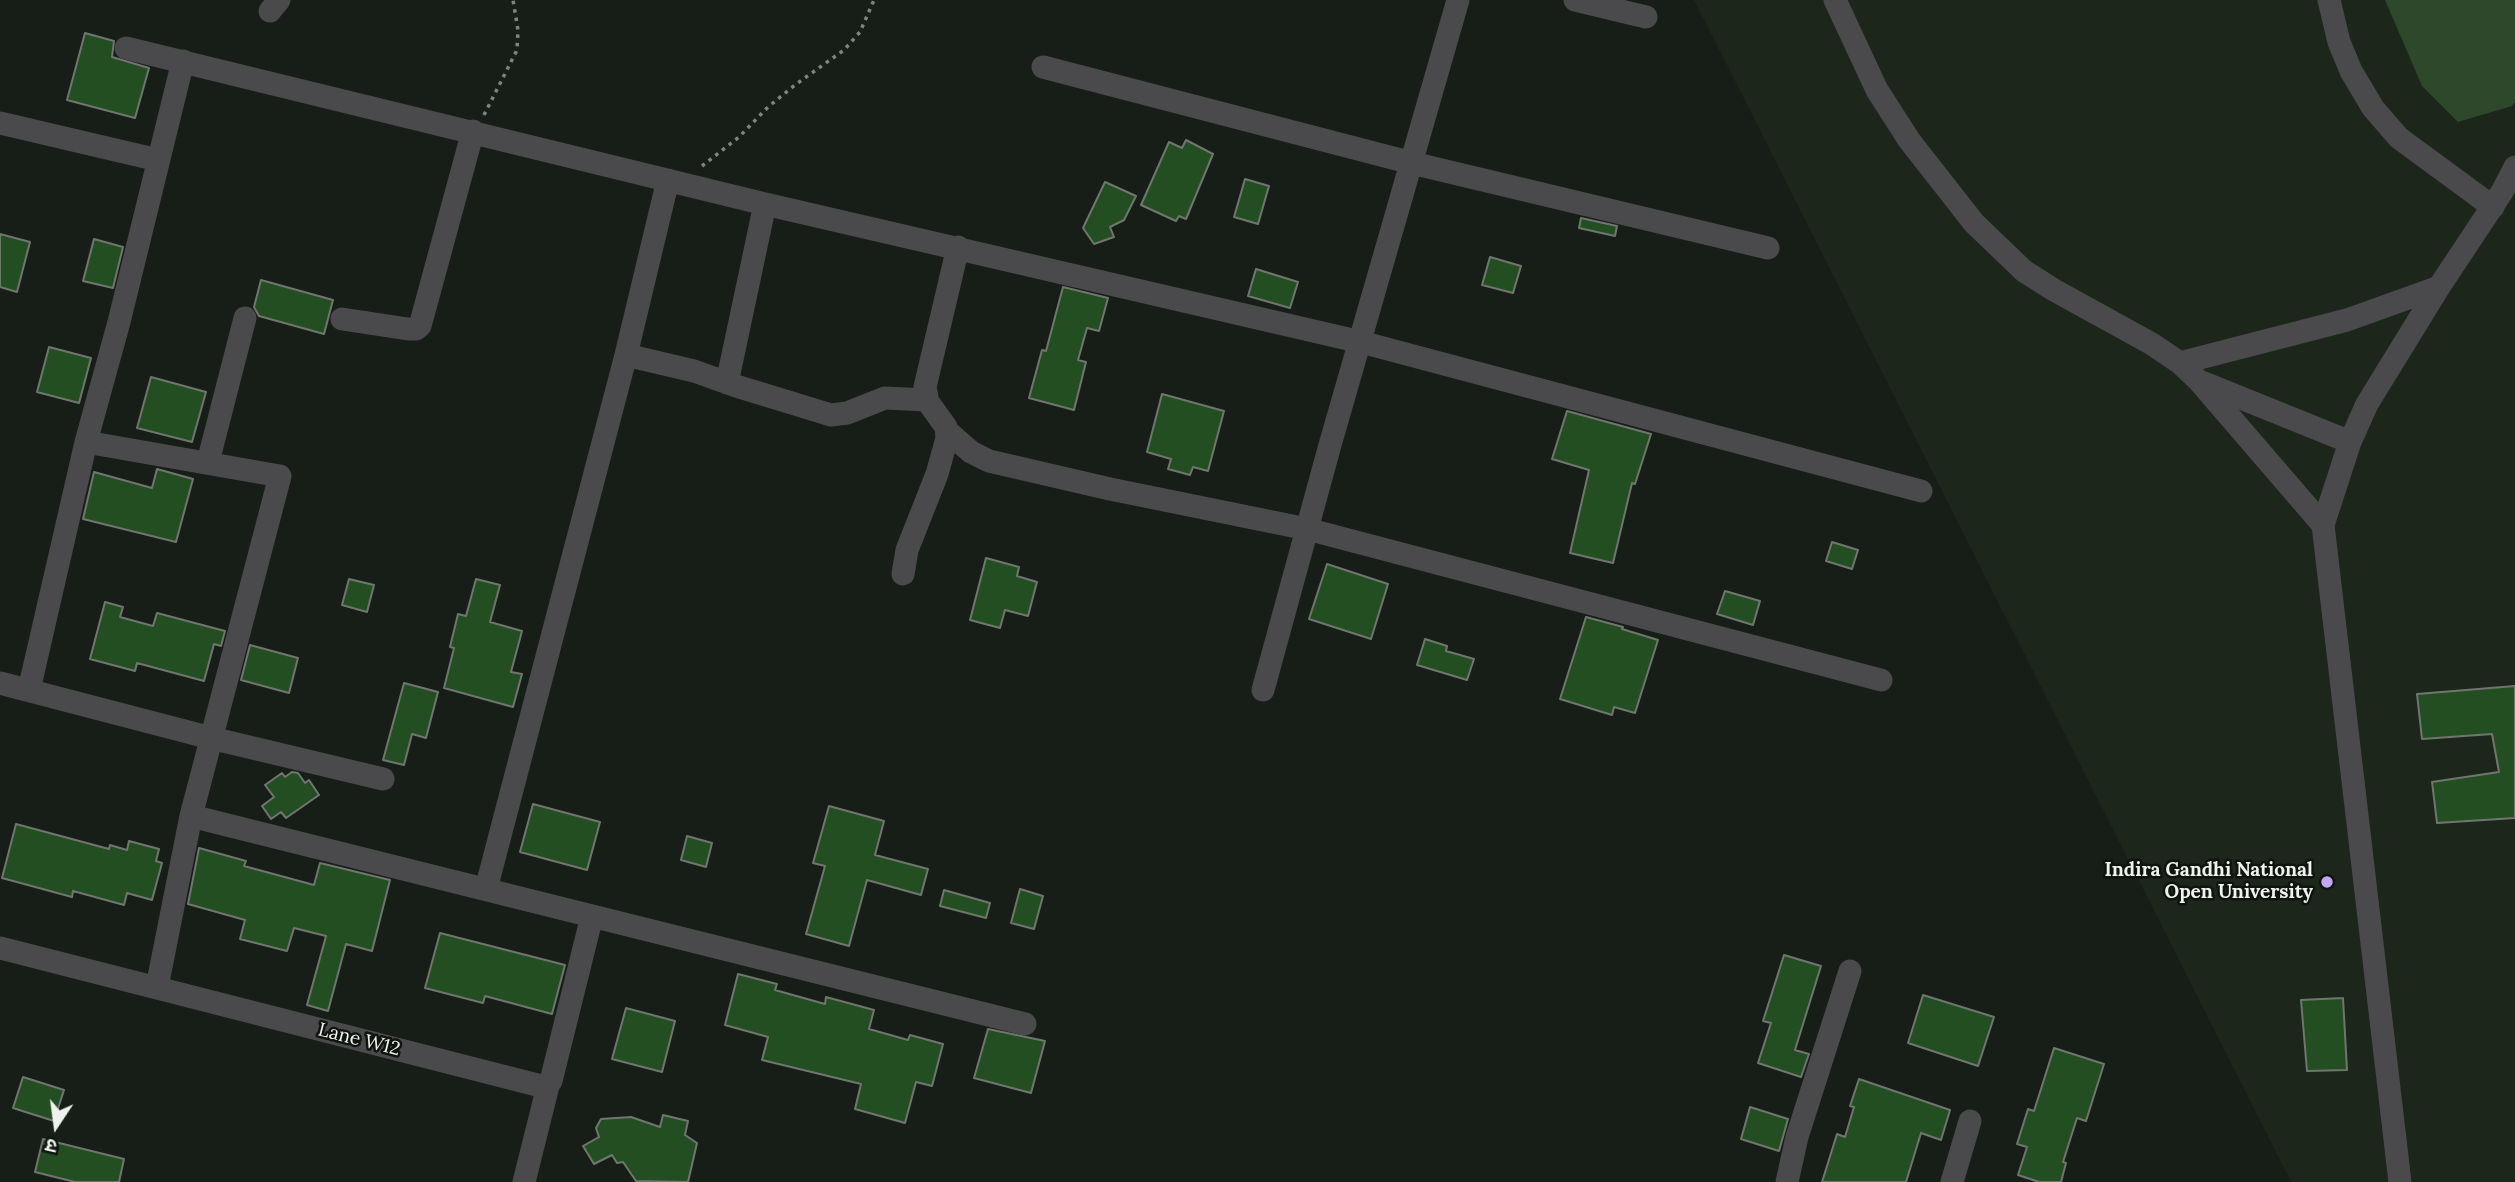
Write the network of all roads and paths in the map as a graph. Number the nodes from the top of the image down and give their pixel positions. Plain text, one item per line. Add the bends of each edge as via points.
1 (513, 0) edge
2 (874, 0) edge
3 (1458, 0) edge
4 (1575, 0) edge
5 (1835, 0) edge
6 (2329, 0) edge
7 (1646, 17) dead end
8 (126, 48) dead end
9 (183, 61) junction
10 (1043, 67) dead end
11 (0, 123) edge
12 (473, 131) junction
13 (158, 160) junction
14 (1412, 163) junction
15 (2515, 167) edge
16 (675, 182) junction
17 (765, 204) junction
18 (2493, 207) junction
19 (958, 247) junction
20 (1768, 248) dead end
21 (2439, 287) junction
22 (245, 318) dead end
23 (342, 319) dead end
24 (1361, 342) junction
25 (626, 355) junction
26 (2180, 363) junction
27 (2199, 382) junction
28 (727, 383) junction
29 (927, 400) junction
30 (947, 432) junction
31 (86, 442) junction
32 (2350, 442) junction
33 (208, 462) junction
34 (1921, 491) dead end
35 (2323, 525) junction
36 (1307, 529) junction
37 (903, 574) dead end
38 (1881, 680) dead end
39 (0, 682) edge
40 (29, 690) junction
41 (1263, 690) dead end
42 (211, 738) junction
43 (383, 779) dead end
44 (191, 816) junction
45 (486, 889) junction
46 (592, 916) junction
47 (0, 948) edge
48 (1850, 971) dead end
49 (157, 987) junction
50 (1025, 1024) dead end
51 (548, 1086) junction
52 (1970, 1121) dead end
53 (524, 1182) edge
54 (1787, 1182) edge
55 (1952, 1182) edge
56 (2400, 1182) edge

1 - 12 path via 517,50
2 - 16 path via 860,32 844,50 768,107 739,137
3 - 14 street
4 - 7 street
5 - 26 street via 1877,90 1909,140 1974,223 2025,271
6 - 18 street via 2347,62 2373,108 2399,138
8 - 9 street
9 - 12 street
9 - 13 street
10 - 14 street
11 - 13 street
12 - 16 street
12 - 23 street via 420,326 408,329
13 - 31 street
14 - 20 street
14 - 24 street
15 - 18 street
16 - 17 street
16 - 25 street
17 - 19 street
17 - 28 street
18 - 21 street
19 - 24 street
19 - 29 street via 926,380
21 - 26 street via 2347,320
21 - 32 street via 2367,404
22 - 33 street
24 - 34 street
24 - 36 street
25 - 28 street
25 - 45 street
26 - 27 street
27 - 32 street
27 - 35 street
28 - 29 street via 831,415 885,398
29 - 30 street
30 - 36 street via 989,461
30 - 37 street
31 - 33 street
31 - 40 street
32 - 35 street
33 - 42 street via 280,476
35 - 56 street
36 - 38 street
36 - 41 street
39 - 40 street
40 - 42 street
42 - 43 street
42 - 44 street
44 - 45 street
44 - 49 street
45 - 46 street
46 - 50 street
46 - 51 street
47 - 49 street, Lane W12
48 - 54 street
49 - 51 street, Lane W12
51 - 53 street
52 - 55 street

